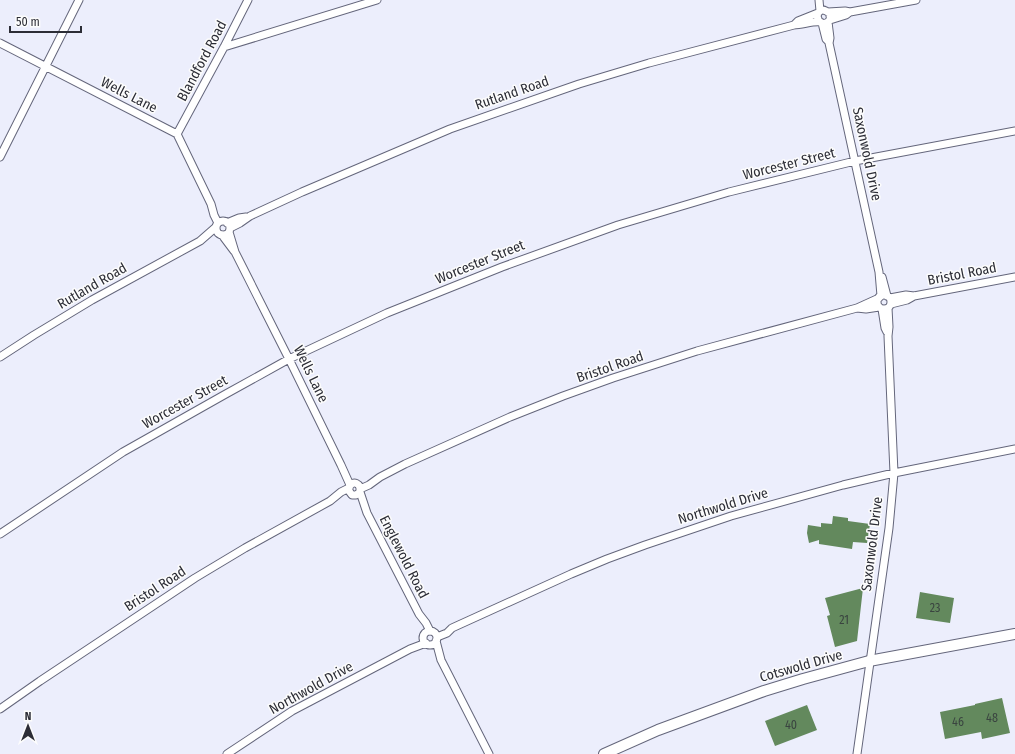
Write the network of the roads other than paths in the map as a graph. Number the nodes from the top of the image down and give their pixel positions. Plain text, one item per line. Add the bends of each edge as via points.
1 (79, 0) edge
2 (248, 0) edge
3 (378, 0) edge
4 (819, 0) edge
5 (823, 0) edge
6 (916, 0) edge
7 (823, 12) junction
8 (850, 12) junction
9 (824, 22) junction
10 (794, 25) junction
11 (0, 44) edge
12 (224, 47) junction
13 (45, 66) junction
14 (1015, 131) edge
15 (178, 134) junction
16 (0, 157) edge
17 (854, 161) junction
18 (223, 228) junction
19 (1015, 277) edge
20 (884, 302) junction
21 (0, 358) edge
22 (289, 359) junction
23 (1015, 449) edge
24 (894, 472) junction
25 (354, 489) junction
26 (0, 534) edge
27 (1015, 634) edge
28 (430, 638) junction
29 (869, 661) junction
30 (0, 709) edge
31 (227, 754) edge
32 (489, 754) edge
33 (604, 754) edge
34 (857, 754) edge

1 - 13 street
2 - 12 street, Blandford Road
3 - 12 street
4 - 7 street
5 - 7 street
6 - 8 street, Rutland Road
7 - 8 street, Rutland Road
7 - 9 street via 817,16
7 - 9 street via 830,14
7 - 10 street, Rutland Road via 798,21
8 - 9 street, Rutland Road
9 - 10 street, Rutland Road
9 - 17 street, Saxonwold Drive via 830,38
10 - 18 street, Rutland Road via 579,84 450,129 250,216 239,218
11 - 13 street, Wells Lane
12 - 15 street, Blandford Road
13 - 15 street, Wells Lane
13 - 16 street
14 - 17 street, Worcester Street
15 - 18 street, Wells Lane via 214,215
17 - 20 street, Saxonwold Drive via 878,272 883,279
17 - 22 street, Worcester Street via 729,192 618,225 502,266 387,313
18 - 21 street, Rutland Road via 214,236 200,241 92,300
18 - 22 street, Wells Lane via 228,245 235,252
19 - 20 street, Bristol Road via 914,296 907,300
20 - 24 street, Saxonwold Drive via 889,327
20 - 25 street, Bristol Road via 697,351 613,378 510,417 405,464 369,485
22 - 25 street, Wells Lane
22 - 26 street, Worcester Street via 123,452
23 - 24 street, Northwold Drive
24 - 28 street, Northwold Drive via 762,507 645,545 572,574 452,628 447,633
24 - 29 street, Saxonwold Drive via 889,528
25 - 28 street, Englewold Road
25 - 30 street, Bristol Road via 194,578
27 - 29 main road, Cotswold Drive
28 - 31 street, Northwold Drive via 292,711
28 - 32 street, Englewold Road
29 - 33 main road, Cotswold Drive via 764,691 658,730
29 - 34 street, Saxonwold Drive

